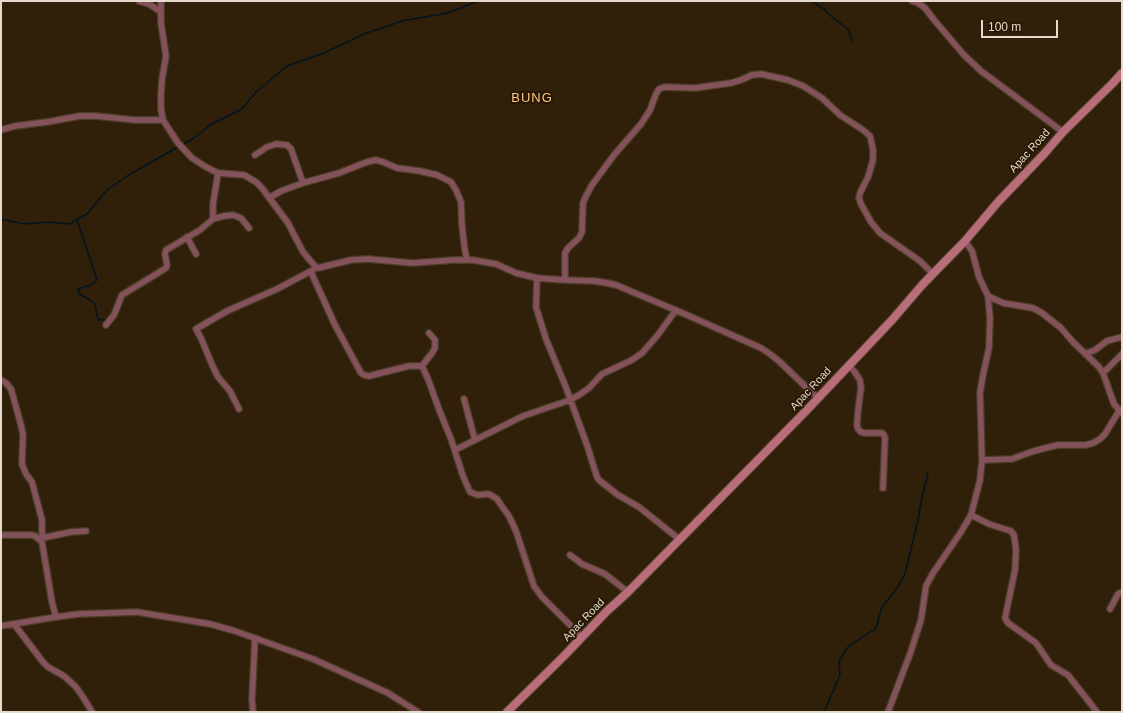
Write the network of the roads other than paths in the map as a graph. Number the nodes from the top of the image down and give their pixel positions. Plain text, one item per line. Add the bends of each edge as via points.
1 (139, 1) edge
2 (161, 1) edge
3 (912, 1) edge
4 (161, 12) junction
5 (1122, 73) edge
6 (163, 120) junction
7 (1, 130) edge
8 (1063, 132) junction
9 (255, 155) dead end
10 (218, 172) junction
11 (303, 183) junction
12 (269, 198) junction
13 (213, 219) junction
14 (249, 228) dead end
15 (187, 238) junction
16 (965, 242) junction
17 (196, 254) dead end
18 (467, 260) junction
19 (318, 268) junction
20 (311, 272) junction
21 (933, 274) junction
22 (537, 278) junction
23 (565, 280) junction
24 (988, 296) junction
25 (676, 310) junction
26 (106, 324) dead end
27 (429, 333) dead end
28 (1122, 338) edge
29 (1085, 354) junction
30 (1122, 354) edge
31 (848, 365) junction
32 (422, 366) junction
33 (1103, 372) junction
34 (1, 380) edge
35 (819, 398) junction
36 (464, 399) dead end
37 (570, 400) junction
38 (239, 409) dead end
39 (1120, 412) edge
40 (475, 440) junction
41 (455, 450) junction
42 (982, 460) junction
43 (883, 488) dead end
44 (971, 515) junction
45 (86, 531) dead end
46 (1, 535) edge
47 (679, 539) junction
48 (42, 540) junction
49 (570, 555) dead end
50 (628, 592) junction
51 (1122, 592) edge
52 (1110, 609) dead end
53 (56, 617) junction
54 (14, 624) junction
55 (1, 626) edge
56 (582, 637) junction
57 (255, 638) junction
58 (1094, 710) edge
59 (92, 712) edge
60 (253, 712) edge
61 (418, 712) edge
62 (507, 712) edge
63 (888, 712) edge

1 - 4 street
2 - 4 street
3 - 8 street via 925,8 964,55 981,71
4 - 6 street via 166,56 161,95
5 - 8 main road, Apac Road
6 - 7 street via 80,116
6 - 10 street via 178,143 192,158
8 - 16 main road, Apac Road
9 - 11 street via 276,144 287,145 291,149
10 - 12 street via 244,175 256,182
10 - 13 street
11 - 12 street
11 - 18 street via 376,160 397,168 437,175 451,182 459,196
12 - 19 street via 288,223 303,252
13 - 14 street via 233,215 241,218
13 - 15 street
15 - 17 street
15 - 26 street via 166,250 166,268 122,295 114,315
16 - 21 main road, Apac Road
16 - 24 street via 972,251 979,277
18 - 19 street via 413,263 368,259 351,260
18 - 22 street via 496,264
19 - 20 street
20 - 32 street via 335,325 361,373 369,376 409,366
20 - 38 street via 196,329 215,372 230,391
21 - 23 street via 920,261 880,233 861,204 860,193 873,160 870,136 803,86 761,74 731,83 659,89 641,124 614,155 586,196 583,203 582,232 565,253
21 - 31 main road, Apac Road
22 - 23 street
22 - 37 street via 536,307
23 - 25 street via 607,283
24 - 29 street via 1003,303 1032,308 1042,313 1061,328
24 - 42 street via 989,348 980,393
25 - 35 street via 770,354
25 - 37 street via 642,353 602,374 589,388
27 - 32 street via 435,340 435,348
28 - 29 street via 1107,340
29 - 33 street
30 - 33 street
31 - 35 main road, Apac Road
31 - 43 street via 860,380 858,429 865,433 882,433 885,438
32 - 41 street
33 - 39 street via 1111,397
34 - 48 street via 11,389 22,425 22,464 34,486 42,520
35 - 47 main road, Apac Road
36 - 40 street
37 - 40 street via 522,416
37 - 47 street via 588,445 594,471 600,480
39 - 42 street via 1105,434 1093,443 1058,445 1012,459
40 - 41 street
41 - 56 street via 470,492 491,495 497,499 516,531 534,586
42 - 44 street
44 - 58 street via 1011,531 1014,535 1016,560 1005,618 1008,623 1036,643 1051,665 1068,675
44 - 63 street via 926,586 921,620
45 - 48 street via 71,532
46 - 48 street via 31,535
47 - 50 main road, Apac Road
48 - 53 street
49 - 50 street via 582,564 605,574
50 - 56 main road, Apac Road
51 - 52 street via 1118,594
53 - 54 street
53 - 57 street via 137,612 210,624
54 - 55 street
54 - 59 street via 43,662 76,687
56 - 62 main road, Apac Road
57 - 60 street
57 - 61 street via 348,674 388,693

